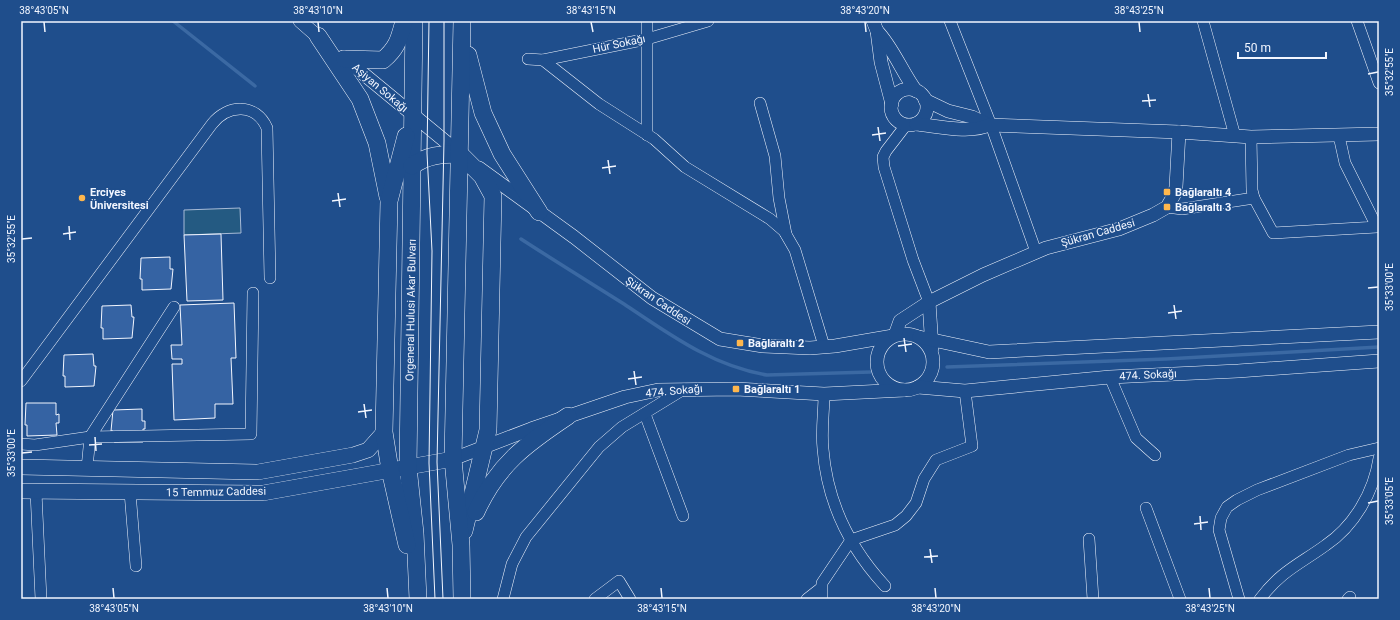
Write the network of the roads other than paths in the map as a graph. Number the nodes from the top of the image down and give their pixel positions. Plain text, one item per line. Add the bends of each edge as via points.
1 (300, 21) edge
2 (404, 21) edge
3 (414, 21) edge
4 (647, 21) edge
5 (708, 21) edge
6 (950, 21) edge
7 (1203, 21) edge
8 (1357, 21) edge
9 (462, 25) edge
10 (875, 26) edge
11 (318, 36) junction
12 (647, 38) junction
13 (345, 59) junction
14 (528, 59) dead end
15 (543, 60) junction
16 (1379, 83) edge
17 (921, 96) junction
18 (760, 103) dead end
19 (892, 104) junction
20 (412, 115) junction
21 (911, 124) junction
22 (990, 125) junction
23 (1179, 132) junction
24 (1379, 134) edge
25 (647, 135) junction
26 (1234, 136) junction
27 (1339, 136) junction
28 (1251, 137) junction
29 (460, 154) junction
30 (412, 166) junction
31 (1254, 198) junction
32 (389, 201) junction
33 (1167, 206) junction
34 (539, 212) junction
35 (786, 234) junction
36 (1036, 252) junction
37 (270, 278) dead end
38 (253, 293) dead end
39 (930, 302) junction
40 (174, 307) dead end
41 (1379, 332) edge
42 (894, 336) junction
43 (928, 343) junction
44 (824, 346) junction
45 (1379, 361) edge
46 (1110, 377) junction
47 (21, 381) edge
48 (918, 388) junction
49 (684, 389) junction
50 (904, 390) junction
51 (965, 391) junction
52 (824, 394) junction
53 (645, 414) junction
54 (568, 416) junction
55 (384, 432) junction
56 (90, 437) junction
57 (21, 444) edge
58 (484, 447) junction
59 (1379, 448) edge
60 (1155, 455) dead end
61 (1379, 458) edge
62 (454, 459) junction
63 (21, 467) edge
64 (408, 467) junction
65 (87, 468) junction
66 (390, 470) junction
67 (21, 491) edge
68 (36, 492) junction
69 (130, 492) junction
70 (1146, 508) dead end
71 (683, 516) dead end
72 (1089, 539) dead end
73 (851, 540) junction
74 (461, 546) junction
75 (136, 566) dead end
76 (885, 586) dead end
77 (821, 593) edge
78 (41, 599) edge
79 (418, 599) edge
80 (462, 599) edge
81 (503, 599) edge
82 (595, 599) edge
83 (630, 599) edge
84 (807, 599) edge
85 (1093, 599) edge
86 (1180, 599) edge
87 (1238, 599) edge
88 (1260, 599) edge

1 - 11 street, Aşiyan Sokağı
2 - 13 main road via 400,40 383,60
3 - 20 main road, Orgeneral Hulusi Akar Bulvarı
4 - 12 street
5 - 12 street, Hür Sokağı
6 - 22 street
7 - 26 street
8 - 16 street
9 - 29 main road
9 - 34 main road via 483,113 502,154
10 - 17 street via 905,76
10 - 19 street
11 - 13 street, Aşiyan Sokağı
11 - 32 main road via 360,99 377,142
12 - 15 street, Hür Sokağı
12 - 25 street
13 - 20 street, Aşiyan Sokağı
14 - 15 street, Hür Sokağı
15 - 25 street via 599,104
17 - 19 street via 907,90 896,96
17 - 21 street via 927,106 925,115
17 - 22 street via 948,111
18 - 35 street via 775,156
19 - 21 street via 894,116 900,123
20 - 29 street, Aşiyan Sokağı
20 - 30 main road, Orgeneral Hulusi Akar Bulvarı
20 - 32 main road
21 - 22 street via 971,129
21 - 39 street via 886,151 883,157 884,168 913,260
22 - 23 street
22 - 36 street
23 - 26 street
23 - 33 street via 1176,187
24 - 27 street
25 - 35 street via 690,170 770,219
26 - 28 street
27 - 28 street
27 - 31 street via 1345,163 1377,227 1273,233
28 - 31 street
29 - 30 main road via 440,154
29 - 34 street, Şükran Caddesi
29 - 58 main road via 482,176 493,196 488,430
29 - 62 main road
30 - 64 main road, Orgeneral Hulusi Akar Bulvarı
31 - 33 street via 1182,209
32 - 55 main road
33 - 36 street, Şükran Caddesi via 1120,229
34 - 44 street, Şükran Caddesi via 652,298 720,339 763,346
35 - 44 street via 795,250
36 - 39 street, Şükran Caddesi
37 - 47 street via 267,128 262,118 253,112 236,109 223,114 212,124
38 - 56 street via 251,434
39 - 42 street, Şükran Caddesi via 900,321
39 - 43 street
40 - 56 street
41 - 43 street via 989,352
42 - 43 street via 906,333
42 - 44 street, Şükran Caddesi
42 - 50 street via 887,340 879,351 878,371 891,387
43 - 48 street via 934,366 928,379
45 - 46 street, 474. Sokağı
46 - 51 street, 474. Sokağı
46 - 60 street via 1136,438
48 - 50 street
48 - 51 street, 474. Sokağı
49 - 52 street, 474. Sokağı
49 - 53 street
49 - 54 street, 474. Sokağı via 658,390 625,397
50 - 52 street, 474. Sokağı
51 - 73 street via 972,446 936,460 924,479 914,507 901,521
52 - 73 street via 822,427 825,467 833,503
53 - 71 street
53 - 81 street via 622,427 599,447 534,525 512,564
54 - 58 street, 474. Sokağı
54 - 74 main road via 531,441 503,467 483,496
55 - 65 main road, 15 Temmuz Caddesi via 368,450 353,455 258,472
55 - 66 main road
56 - 57 street via 35,445
56 - 65 street
58 - 62 street, 474. Sokağı
58 - 74 main road
59 - 87 street via 1349,455 1257,490 1227,508 1221,518 1219,530
61 - 88 street via 1369,492 1347,526 1328,544 1278,578
62 - 64 main road, 15 Temmuz Caddesi
62 - 74 main road
63 - 65 main road, 15 Temmuz Caddesi
64 - 66 main road, 15 Temmuz Caddesi
64 - 79 main road, Orgeneral Hulusi Akar Bulvarı
66 - 69 main road, 15 Temmuz Caddesi via 263,493
66 - 79 main road
67 - 68 main road, 15 Temmuz Caddesi
68 - 69 main road, 15 Temmuz Caddesi
68 - 78 street
69 - 75 street
70 - 86 street
72 - 85 street
73 - 76 street via 864,562
73 - 77 street via 822,583
74 - 80 main road
77 - 84 street
82 - 83 street via 620,581

